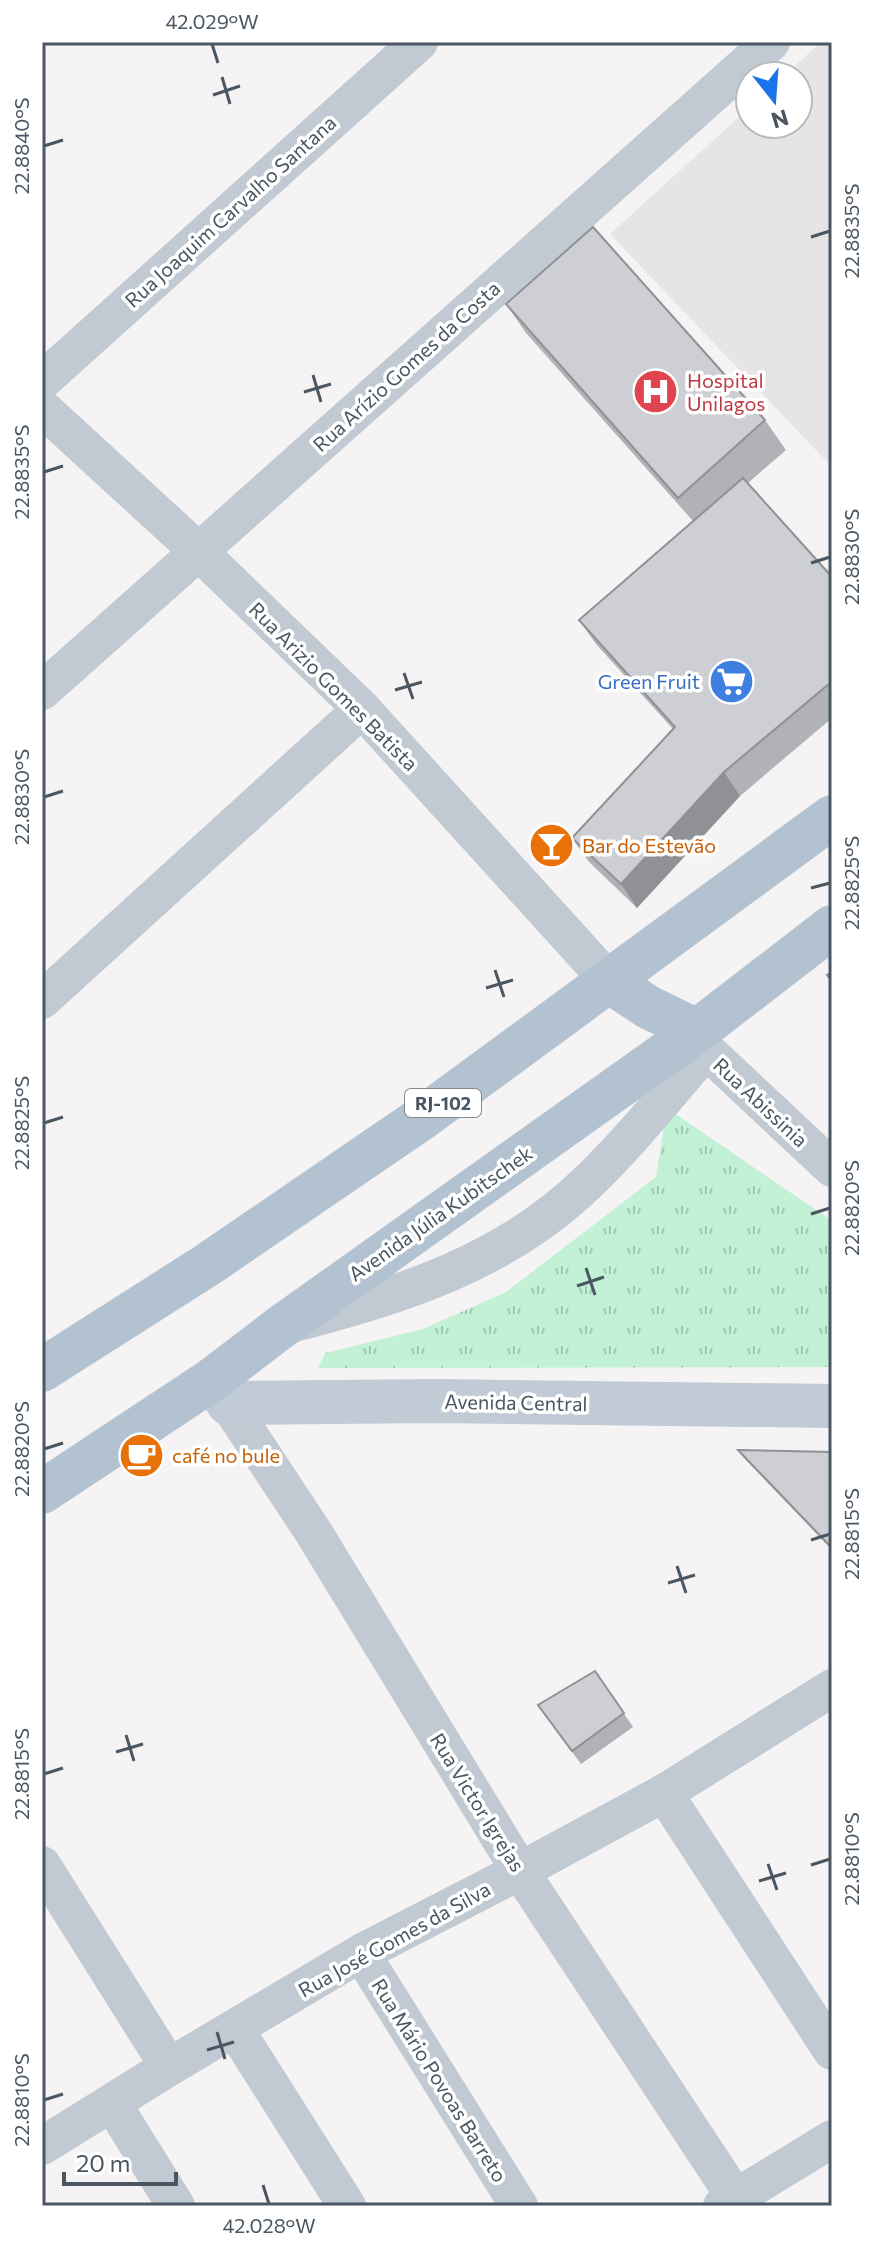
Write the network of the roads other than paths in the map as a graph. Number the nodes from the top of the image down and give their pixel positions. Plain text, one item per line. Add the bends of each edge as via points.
1 (419, 42) edge
2 (771, 42) edge
3 (42, 381) edge
4 (42, 408) edge
5 (198, 551) junction
6 (42, 691) edge
7 (362, 709) junction
8 (832, 817) edge
9 (832, 927) edge
10 (609, 981) junction
11 (42, 1000) edge
12 (701, 1040) junction
13 (832, 1168) edge
14 (281, 1327) junction
15 (42, 1370) edge
16 (220, 1391) junction
17 (832, 1406) edge
18 (42, 1492) edge
19 (832, 1688) edge
20 (664, 1793) junction
21 (42, 1865) edge
22 (520, 1871) junction
23 (361, 1953) junction
24 (235, 2029) junction
25 (832, 2051) edge
26 (169, 2067) junction
27 (112, 2103) junction
28 (832, 2139) edge
29 (42, 2146) edge
30 (732, 2203) edge
31 (176, 2206) edge
32 (347, 2206) edge
33 (519, 2206) edge

1 - 3 street, Rua Joaquim Carvalho Santana
2 - 5 street, Rua Arízio Gomes da Costa
4 - 5 street, Rua Arizio Gomes Batista
5 - 6 street, Rua Arízio Gomes da Costa
5 - 7 street, Rua Arizio Gomes Batista
7 - 10 street, Rua Arizio Gomes Batista
7 - 11 street
8 - 10 main road, RJ-102
9 - 12 main road, Avenida Júlia Kubitschek
10 - 12 main road
10 - 15 main road, RJ-102 via 422,1118
12 - 13 street, Rua Abissinia
12 - 14 main road, Avenida Júlia Kubitschek
12 - 14 street via 587,1184 545,1218 447,1275 383,1300
14 - 16 main road, Avenida Júlia Kubitschek
16 - 17 street, Avenida Central via 438,1401
16 - 18 main road, Avenida Júlia Kubitschek
16 - 22 street, Rua Victor Igrejas via 314,1533
19 - 20 street, Rua José Gomes da Silva
20 - 22 street, Rua José Gomes da Silva
20 - 25 street
21 - 26 street
22 - 23 street, Rua José Gomes da Silva
22 - 30 street, Rua Victor Igrejas
23 - 24 street, Rua José Gomes da Silva
23 - 33 street, Rua Mário Povoas Barreto
24 - 26 street, Rua José Gomes da Silva
24 - 32 street
26 - 27 street, Rua José Gomes da Silva
27 - 29 street, Rua José Gomes da Silva
27 - 31 street
28 - 30 street

